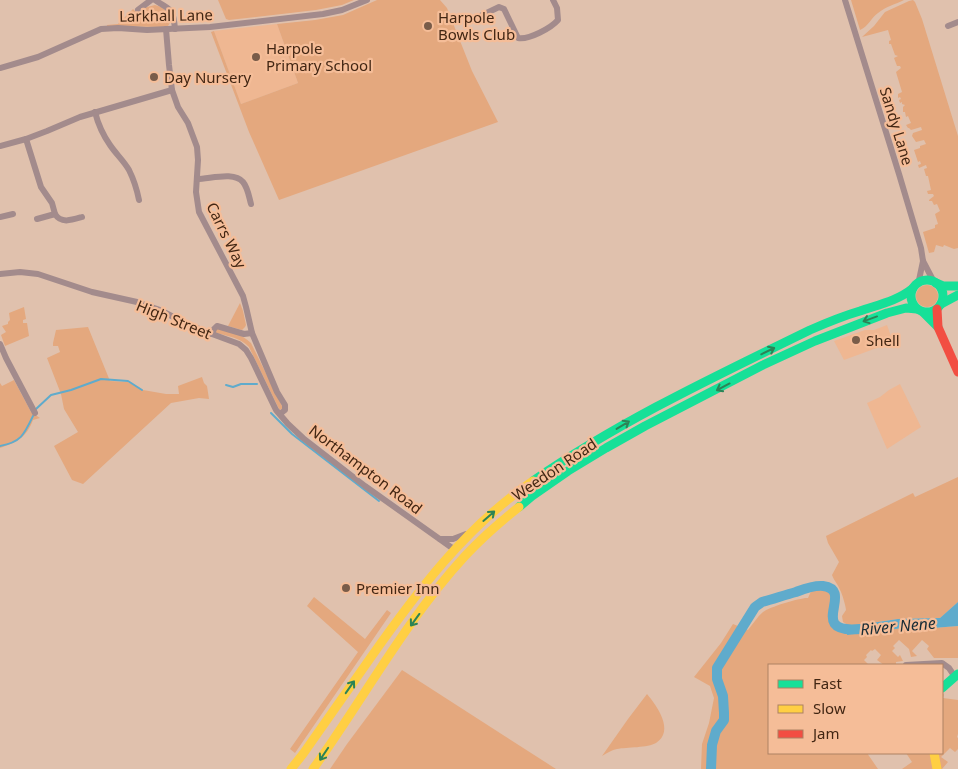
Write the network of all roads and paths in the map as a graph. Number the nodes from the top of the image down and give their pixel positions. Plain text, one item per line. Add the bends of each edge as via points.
1 (151, 0) edge
2 (155, 0) edge
3 (366, 0) edge
4 (553, 0) edge
5 (845, 0) edge
6 (138, 10) dead end
7 (470, 22) dead end
8 (958, 22) edge
9 (948, 26) dead end
10 (166, 29) junction
11 (175, 29) junction
12 (0, 68) edge
13 (172, 90) junction
14 (95, 112) junction
15 (26, 139) junction
16 (0, 146) edge
17 (197, 179) junction
18 (139, 200) dead end
19 (251, 204) dead end
20 (13, 214) dead end
21 (55, 214) junction
22 (82, 217) dead end
23 (0, 218) edge
24 (37, 219) dead end
25 (923, 261) junction
26 (0, 274) edge
27 (935, 283) junction
28 (958, 286) edge
29 (914, 287) junction
30 (958, 295) edge
31 (939, 307) junction
32 (920, 311) junction
33 (938, 327) junction
34 (212, 334) junction
35 (252, 334) junction
36 (0, 344) edge
37 (958, 372) edge
38 (35, 413) dead end
39 (280, 414) junction
40 (473, 530) junction
41 (442, 541) junction
42 (454, 550) junction
43 (467, 554) junction
44 (444, 561) junction
45 (924, 664) edge
46 (957, 676) edge
47 (943, 687) edge
48 (934, 754) edge
49 (291, 769) edge
50 (313, 769) edge
51 (937, 769) edge

1 - 6 street
2 - 11 street via 171,10
3 - 11 street, Larkhall Lane via 323,14
4 - 7 street via 558,20 528,38 518,38 504,9 499,6
5 - 25 street, Sandy Lane
8 - 9 street
10 - 11 street, Larkhall Lane
10 - 12 street, Larkhall Lane via 101,29 38,57
10 - 13 street, Carrs Way
13 - 14 street
13 - 17 street, Carrs Way via 197,147
14 - 15 street
14 - 18 street via 110,146 126,164
15 - 16 street
15 - 21 street via 41,187
17 - 19 street via 238,178 245,186
17 - 35 street, Carrs Way via 199,212 242,296
20 - 23 street
21 - 22 street via 68,221
21 - 24 street
25 - 27 street
25 - 29 street
26 - 34 street, High Street via 38,274 92,292 138,302
27 - 28 main road
27 - 29 main road via 926,280
27 - 31 main road via 942,292
29 - 32 main road via 911,300
40 -> 29 main road, Weedon Road via 534,479 632,420 813,329 890,301
30 - 31 main road
31 - 32 main road via 931,312
31 - 33 main road via 936,314
32 - 33 main road
32 -> 43 main road, Weedon Road via 898,310 827,336 781,356 659,420 556,478 519,506
33 - 37 main road
34 - 35 street via 217,326
34 - 39 street, High Street via 246,350
35 - 39 street, Carrs Way via 285,405
36 - 38 street
39 - 41 street, Northampton Road via 303,438
40 - 41 street
40 - 42 main road, Weedon Road
41 - 42 street, Northampton Road
41 - 44 street
42 - 43 street, Northampton Road
42 - 44 main road, Weedon Road
43 -> 50 main road, Weedon Road via 410,626
49 -> 44 main road, Weedon Road
45 - 46 street via 942,663
46 - 47 main road
48 - 51 main road

